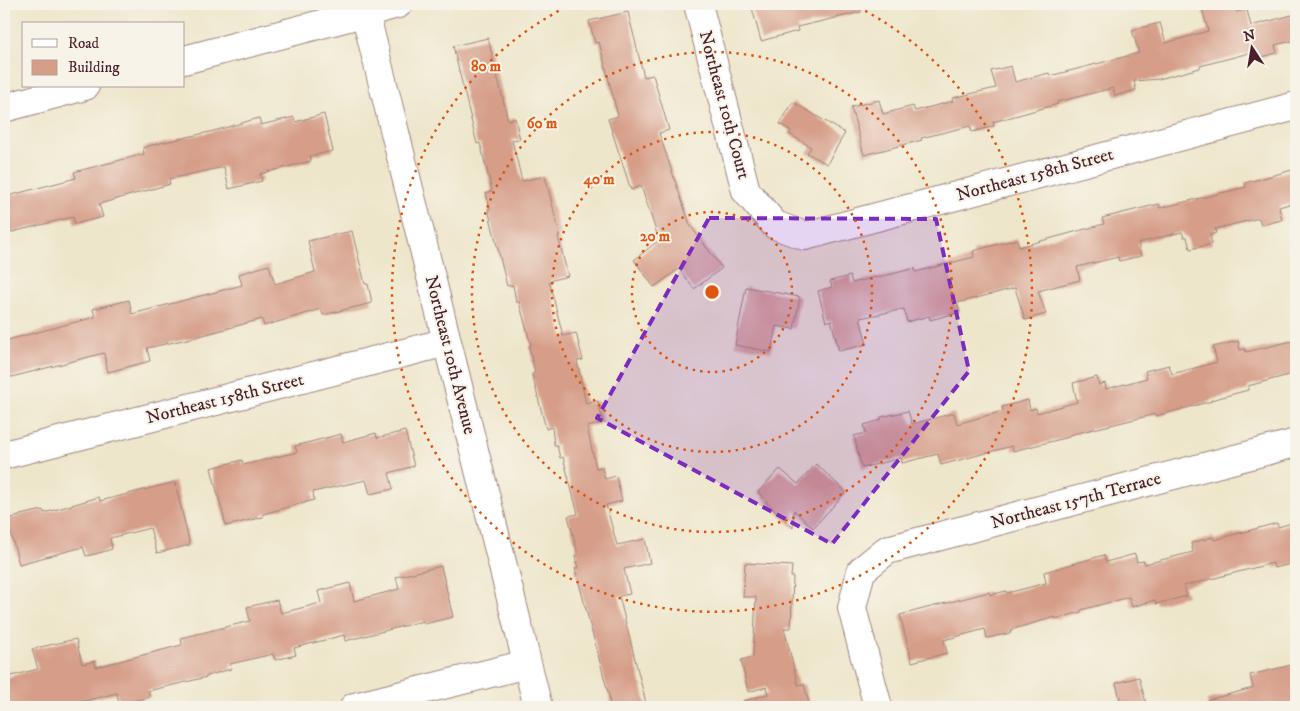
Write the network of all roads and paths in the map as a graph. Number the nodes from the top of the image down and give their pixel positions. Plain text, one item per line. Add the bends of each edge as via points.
1 (398, 4) edge
2 (698, 4) edge
3 (364, 8) edge
4 (185, 60) edge
5 (78, 88) edge
6 (1296, 106) edge
7 (4, 108) edge
8 (776, 225) joint
9 (447, 342) junction
10 (1296, 443) edge
11 (4, 455) edge
12 (527, 664) junction
13 (354, 707) edge
14 (538, 707) edge
15 (878, 707) edge

1 - 3 street
2 - 8 street, Northeast 10th Court via 746,191
3 - 4 street
3 - 9 street, Northeast 10th Avenue
5 - 7 street
6 - 8 street, Northeast 158th Street via 805,236
9 - 11 street, Northeast 158th Street
9 - 12 street, Northeast 10th Avenue
10 - 15 street, Northeast 157th Terrace via 887,550 861,571 852,608
12 - 13 street
12 - 14 street, Northeast 10th Avenue

